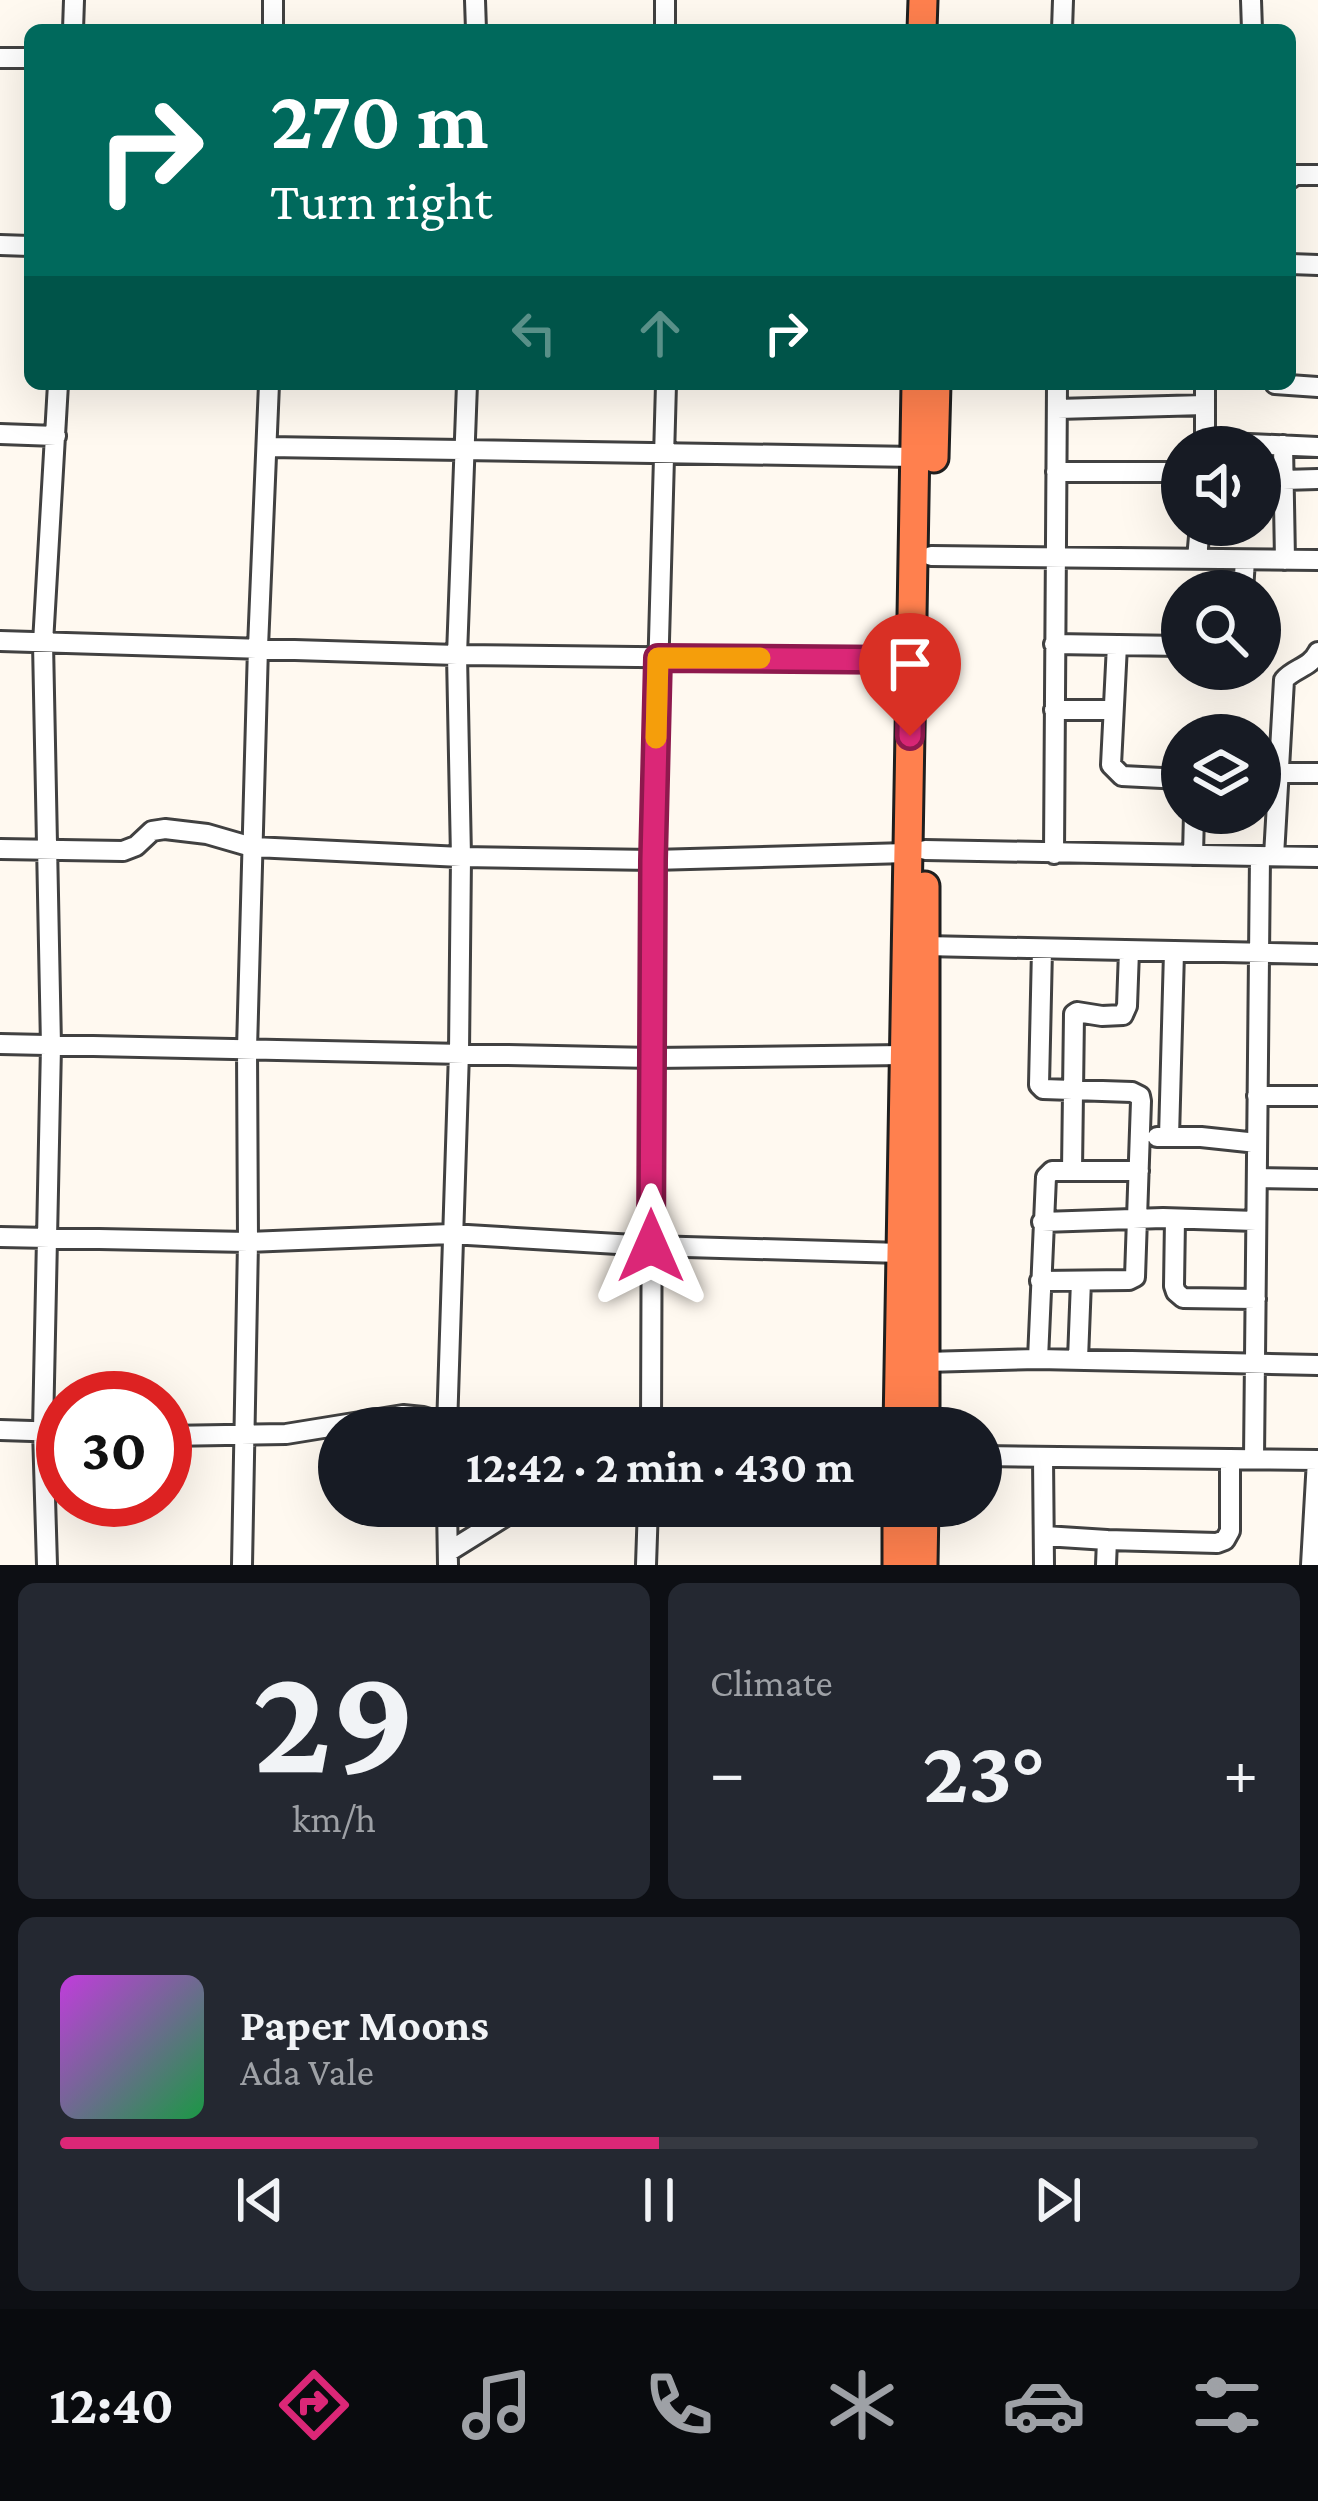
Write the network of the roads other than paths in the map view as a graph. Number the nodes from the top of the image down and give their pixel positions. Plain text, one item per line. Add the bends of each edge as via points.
1 (58, 390) edge
2 (269, 390) edge
3 (467, 390) edge
4 (666, 390) edge
5 (916, 390) edge
6 (936, 390) edge
7 (1058, 390) edge
8 (1204, 390) edge
9 (1205, 405) junction
10 (1057, 409) junction
11 (1205, 426) edge
12 (0, 434) edge
13 (56, 436) junction
14 (268, 446) junction
15 (1283, 446) joint
16 (1318, 447) edge
17 (466, 450) junction
18 (663, 455) junction
19 (916, 458) junction
20 (1056, 472) junction
21 (1161, 472) edge
22 (1318, 479) edge
23 (1283, 480) junction
24 (1198, 546) edge
25 (932, 556) junction
26 (1054, 558) junction
27 (1197, 559) junction
28 (1245, 560) junction
29 (1285, 560) junction
30 (1318, 560) edge
31 (1244, 570) edge
32 (0, 640) edge
33 (44, 643) junction
34 (1054, 644) junction
35 (1117, 645) junction
36 (1161, 646) edge
37 (258, 647) junction
38 (1318, 652) edge
39 (457, 655) junction
40 (658, 658) junction
41 (911, 660) junction
42 (1054, 710) junction
43 (1112, 710) junction
44 (1281, 726) edge
45 (1281, 773) edge
46 (1318, 773) edge
47 (1161, 778) edge
48 (1194, 834) edge
49 (1270, 834) edge
50 (252, 847) junction
51 (0, 849) edge
52 (46, 850) junction
53 (916, 852) junction
54 (1054, 854) junction
55 (1193, 855) junction
56 (1267, 856) junction
57 (461, 857) junction
58 (1318, 857) edge
59 (653, 860) junction
60 (924, 946) junction
61 (1042, 949) junction
62 (1129, 951) junction
63 (1174, 952) junction
64 (1318, 953) edge
65 (1258, 954) junction
66 (0, 1043) edge
67 (51, 1046) junction
68 (247, 1049) junction
69 (459, 1052) junction
70 (904, 1055) junction
71 (652, 1058) junction
72 (1072, 1090) junction
73 (1257, 1096) junction
74 (1318, 1096) edge
75 (1169, 1137) junction
76 (1140, 1138) junction
77 (1257, 1143) junction
78 (1072, 1171) junction
79 (1139, 1171) junction
80 (1257, 1178) junction
81 (1318, 1179) edge
82 (1138, 1219) junction
83 (1175, 1219) junction
84 (1256, 1221) junction
85 (1042, 1222) junction
86 (451, 1234) junction
87 (0, 1238) edge
88 (47, 1238) junction
89 (248, 1242) junction
90 (651, 1246) junction
91 (901, 1253) junction
92 (1040, 1281) junction
93 (1081, 1281) junction
94 (1256, 1299) junction
95 (1038, 1358) junction
96 (1078, 1359) junction
97 (925, 1362) junction
98 (1255, 1364) junction
99 (1318, 1365) edge
100 (51, 1371) edge
101 (447, 1407) edge
102 (651, 1407) edge
103 (898, 1407) edge
104 (925, 1407) edge
105 (318, 1429) edge
106 (0, 1430) edge
107 (36, 1431) edge
108 (192, 1436) edge
109 (246, 1436) junction
110 (1002, 1456) edge
111 (1043, 1457) junction
112 (1230, 1459) junction
113 (1254, 1459) junction
114 (1317, 1460) edge
115 (49, 1527) edge
116 (447, 1527) edge
117 (492, 1527) edge
118 (647, 1527) edge
119 (897, 1527) edge
120 (924, 1527) edge
121 (1045, 1536) junction
122 (1315, 1538) edge
123 (1107, 1540) junction
124 (448, 1558) edge
125 (47, 1565) edge
126 (242, 1565) edge
127 (646, 1565) edge
128 (897, 1565) edge
129 (923, 1565) edge
130 (1044, 1565) edge
131 (1106, 1565) edge
132 (1311, 1565) edge

1 - 13 street
2 - 14 street
3 - 17 street
4 - 18 street
5 - 19 highway
6 - 25 highway
7 - 10 street
8 - 9 street
9 - 10 street
9 - 11 street
10 - 20 street
12 - 13 street
13 - 33 street
14 - 17 street
14 - 37 street
15 - 16 street
15 - 23 street
16 - 22 street
17 - 18 street
17 - 39 street
18 - 19 street
18 - 40 street
19 - 41 highway
20 - 21 street
20 - 26 street
22 - 23 street
23 - 29 street
24 - 27 street
25 - 26 street
25 - 53 highway
26 - 27 street
26 - 34 street
27 - 28 street
28 - 29 street
28 - 31 street
29 - 30 street
32 - 33 street
33 - 37 street
33 - 52 street
34 - 35 street
34 - 42 street
35 - 36 street
35 - 43 street
37 - 39 street
37 - 50 street
38 - 44 street via 1284,680
39 - 40 street
39 - 57 street
40 - 41 street
40 - 59 street
41 - 53 highway
42 - 43 street
42 - 54 street
43 - 47 street via 1111,765 1122,776
45 - 46 street
48 - 55 street
49 - 56 street
50 - 52 street via 165,829 123,851
50 - 57 street
50 - 68 street
51 - 52 street
52 - 67 street
53 - 54 street
53 - 59 street
53 - 60 highway
53 - 70 highway
54 - 55 street
55 - 56 street
56 - 58 street
56 - 65 street
57 - 59 street
57 - 69 street
59 - 71 street
60 - 61 street
60 - 97 highway
61 - 62 street
61 - 72 street via 1037,1080 1043,1089
62 - 63 street
62 - 72 street via 1123,1015 1074,1014
63 - 65 street
63 - 75 street
64 - 65 street
65 - 73 street
66 - 67 street
67 - 68 street
67 - 88 street
68 - 69 street
68 - 89 street
69 - 71 street
69 - 86 street
70 - 71 street
70 - 91 highway
71 - 90 street
72 - 76 street via 1136,1093
72 - 78 street
73 - 74 street
73 - 77 street
75 - 76 street
75 - 77 street
76 - 79 street
77 - 80 street
78 - 79 street
78 - 85 street via 1046,1177
79 - 82 street
80 - 81 street
80 - 84 street
82 - 83 street
82 - 85 street
82 - 93 street via 1135,1276
83 - 84 street
83 - 94 street via 1178,1295
84 - 94 street
85 - 92 street
86 - 89 street
86 - 90 street
86 - 101 street
87 - 88 street
88 - 89 street
88 - 100 street
89 - 109 street
90 - 91 street
90 - 102 street
91 - 103 highway
92 - 93 street
92 - 95 street
93 - 96 street
94 - 98 street
95 - 96 street
95 - 97 street
96 - 98 street
97 - 104 highway
98 - 99 street
98 - 113 street
105 - 109 street
106 - 107 street
108 - 109 street
109 - 126 street
110 - 111 street
111 - 112 street
111 - 121 street
112 - 113 street
112 - 123 street via 1225,1540
113 - 114 street
114 - 122 street
115 - 125 street
116 - 124 street
117 - 124 street
118 - 127 street
119 - 128 highway
120 - 129 highway
121 - 123 street
121 - 130 street
122 - 132 street
123 - 131 street

